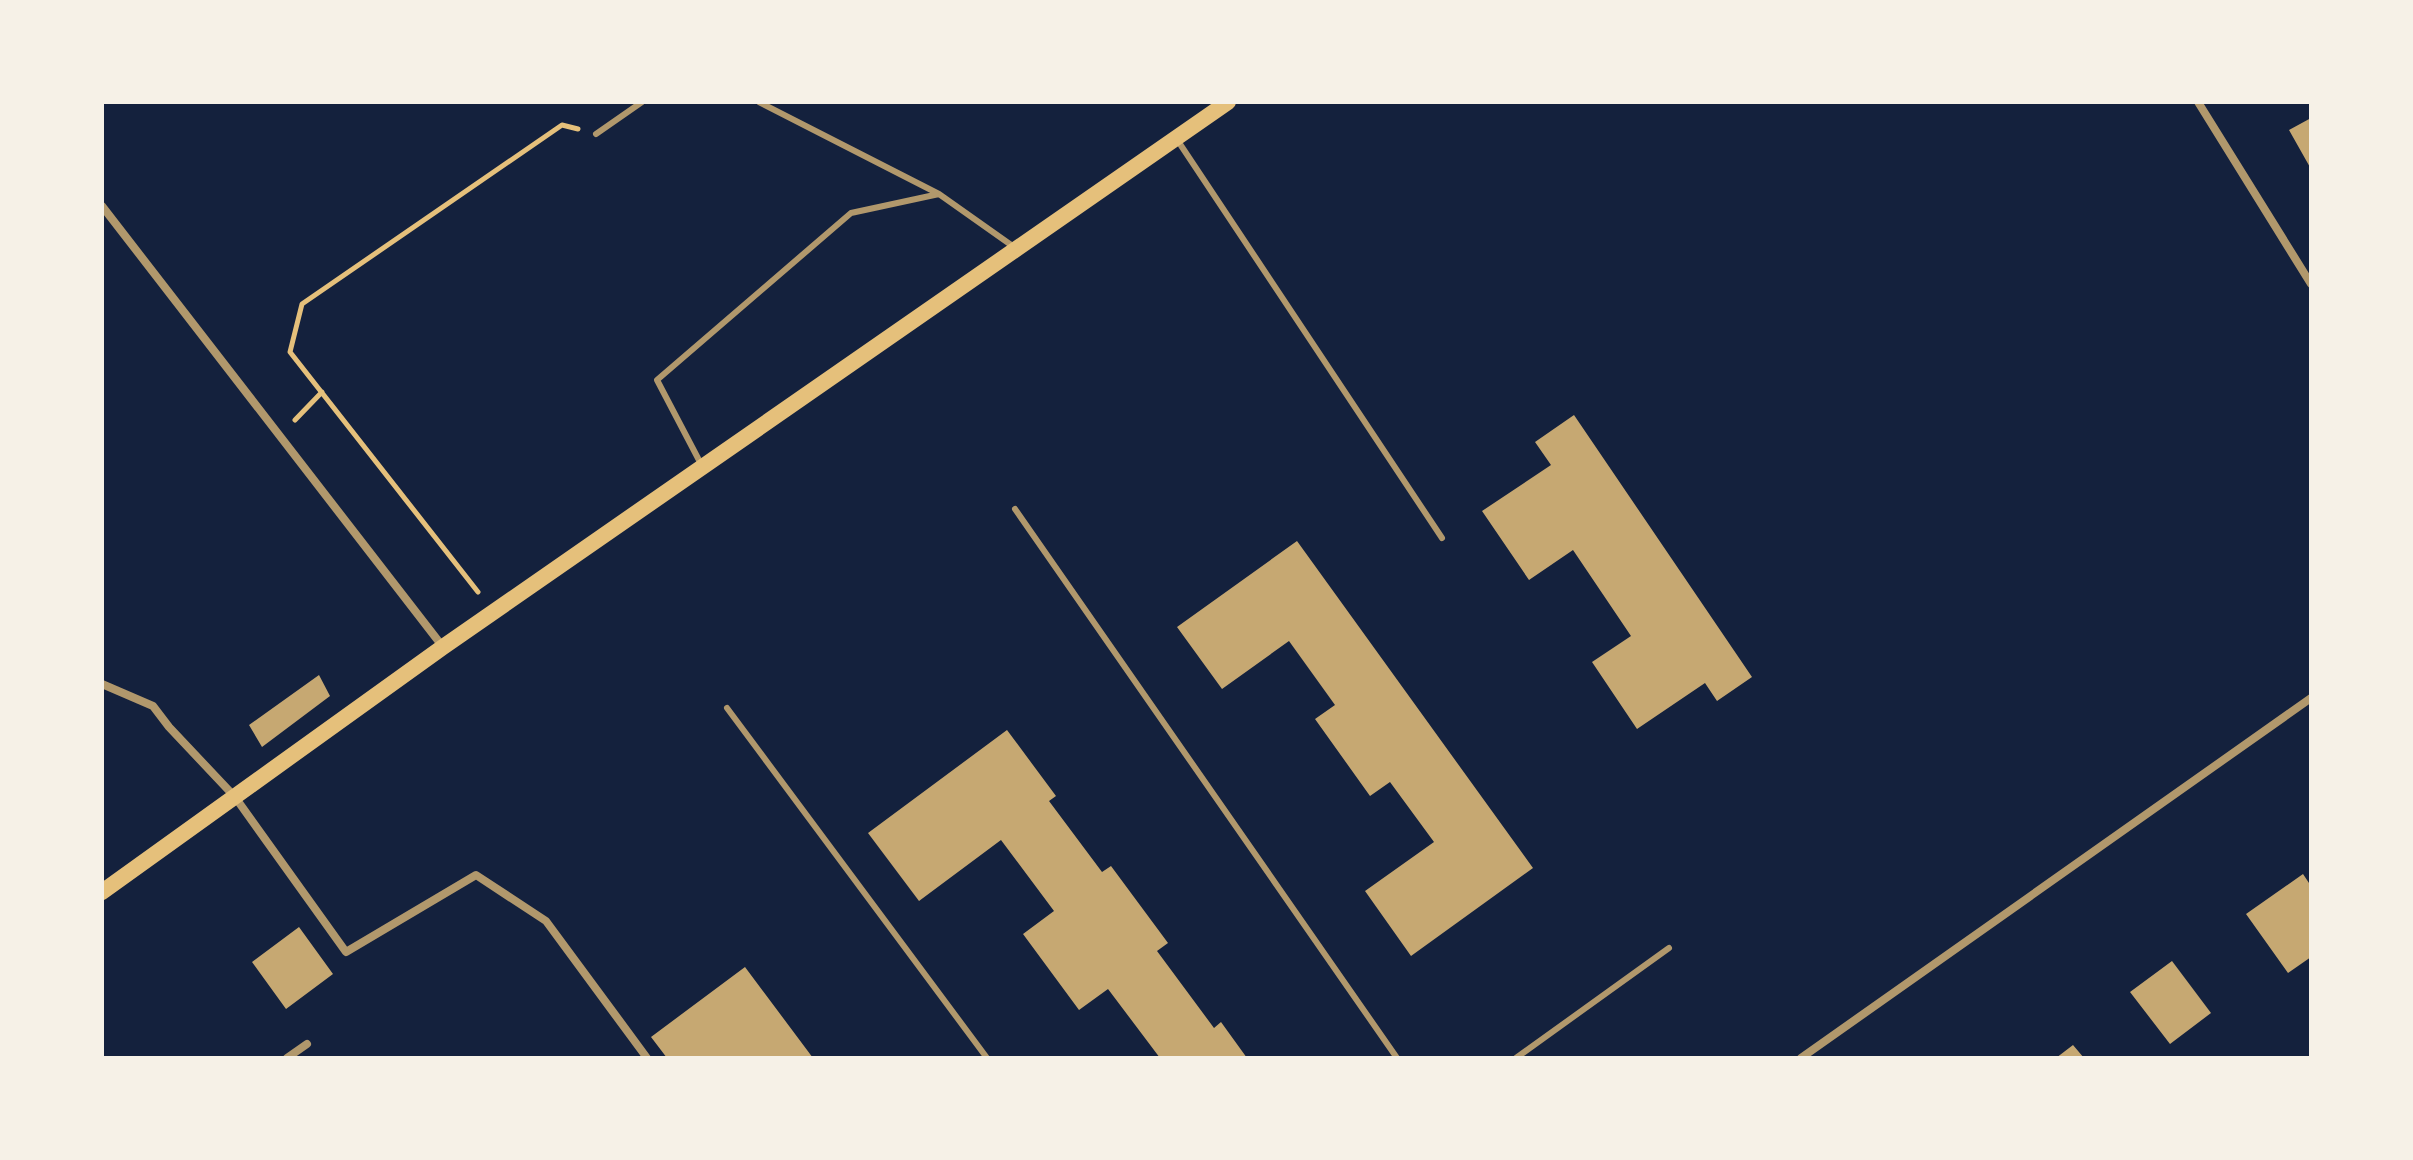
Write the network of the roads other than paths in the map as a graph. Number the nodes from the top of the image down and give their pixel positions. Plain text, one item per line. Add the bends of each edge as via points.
1 (642, 102) edge
2 (759, 102) edge
3 (1228, 102) edge
4 (2198, 102) edge
5 (596, 134) road end
6 (1176, 138) junction
7 (939, 194) junction
8 (102, 206) edge
9 (1017, 249) junction
10 (2311, 284) edge
11 (703, 467) junction
12 (1015, 509) dead end
13 (1442, 538) dead end
14 (443, 647) junction
15 (102, 684) edge
16 (2311, 698) edge
17 (727, 708) dead end
18 (235, 797) junction
19 (102, 892) edge
20 (1669, 948) dead end
21 (307, 1044) dead end
22 (287, 1058) edge
23 (647, 1058) edge
24 (987, 1058) edge
25 (1397, 1058) edge
26 (1516, 1058) edge
27 (1801, 1058) edge

1 - 5 lane
2 - 7 lane
3 - 6 main road
4 - 10 street
6 - 9 main road
6 - 13 lane
7 - 9 lane
7 - 11 lane via 851,213 657,380
8 - 14 street
9 - 11 main road
11 - 14 main road
12 - 25 lane
14 - 18 main road
15 - 18 street via 153,706
16 - 27 street
17 - 24 lane
18 - 19 main road
18 - 23 street via 346,952 476,875 546,921
20 - 26 lane
21 - 22 street

